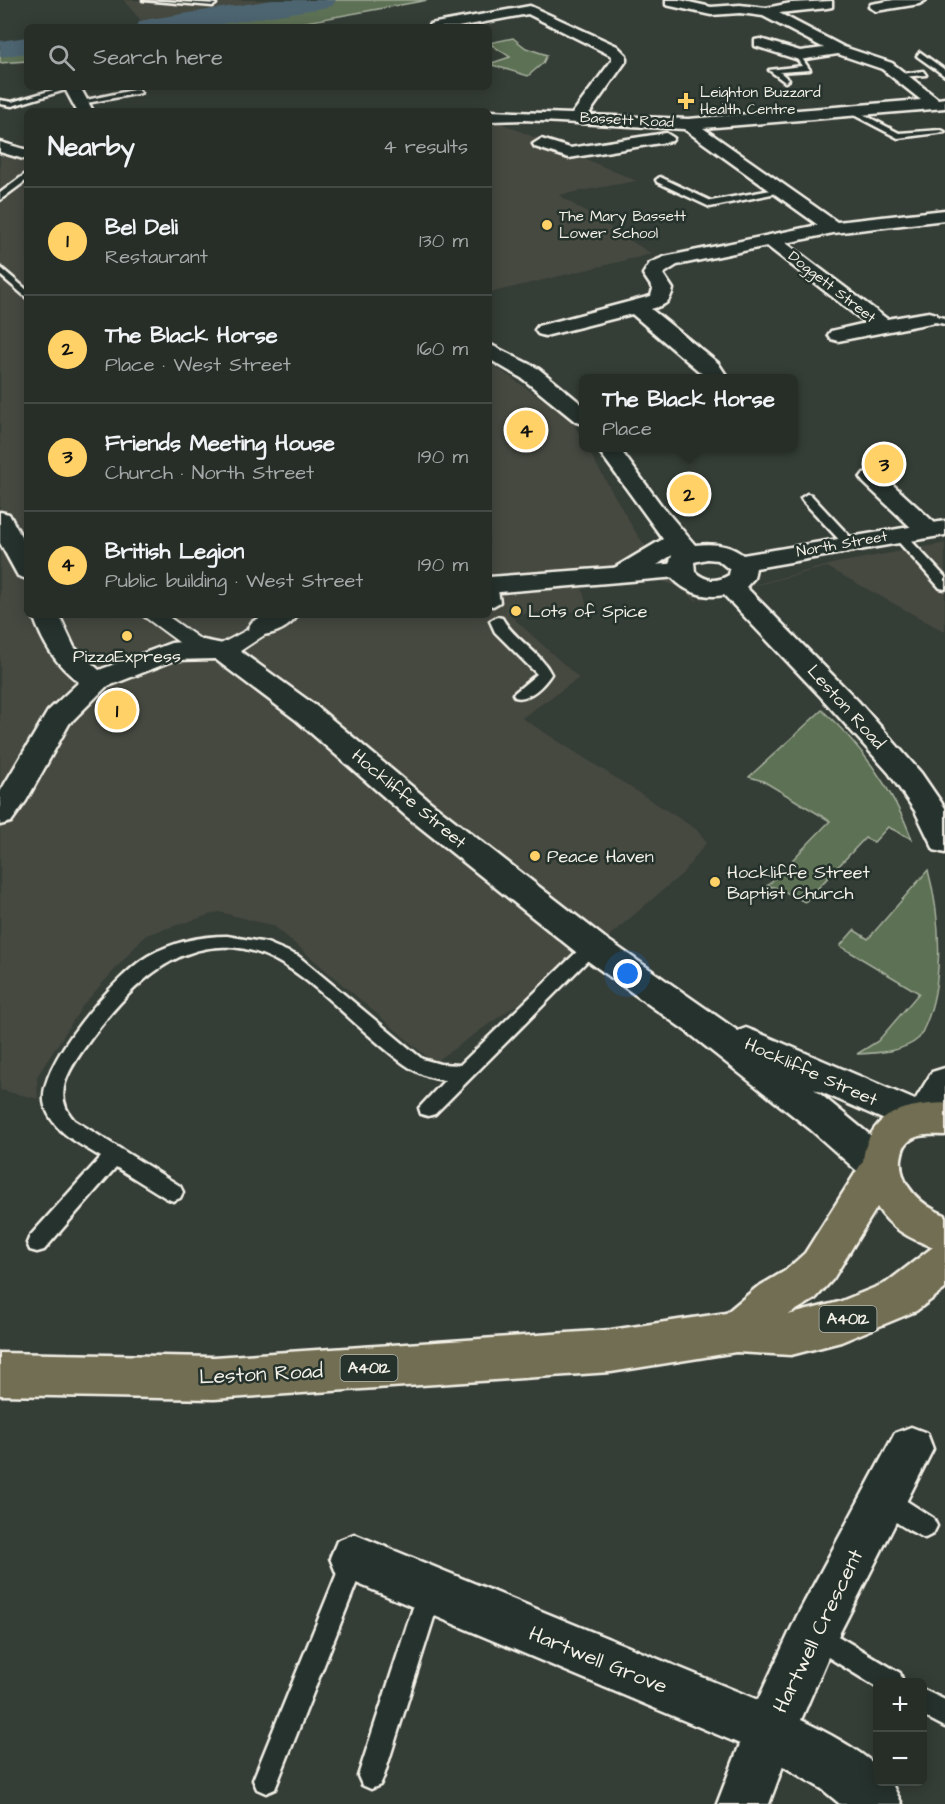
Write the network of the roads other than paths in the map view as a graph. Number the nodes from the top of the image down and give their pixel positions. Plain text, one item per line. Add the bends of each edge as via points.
1 (146, 0) edge
2 (509, 0) edge
3 (918, 0) edge
4 (155, 2) junction
5 (671, 2) dead end
6 (827, 4) dead end
7 (876, 8) dead end
8 (159, 9) dead end
9 (176, 10) dead end
10 (530, 10) junction
11 (711, 11) junction
12 (766, 12) junction
13 (452, 24) edge
14 (724, 24) dead end
15 (760, 43) dead end
16 (838, 50) junction
17 (920, 54) dead end
18 (800, 56) junction
19 (923, 73) dead end
20 (945, 74) edge
21 (900, 75) junction
22 (786, 80) dead end
23 (61, 90) edge
24 (73, 90) edge
25 (138, 91) dead end
26 (1, 102) edge
27 (940, 104) edge
28 (83, 107) edge
29 (853, 111) junction
30 (492, 116) edge
31 (578, 117) junction
32 (693, 128) junction
33 (941, 132) dead end
34 (541, 144) dead end
35 (0, 147) edge
36 (24, 154) edge
37 (24, 178) edge
38 (660, 180) dead end
39 (782, 191) junction
40 (0, 197) edge
41 (945, 215) edge
42 (833, 228) junction
43 (772, 241) junction
44 (0, 270) edge
45 (24, 292) edge
46 (636, 307) junction
47 (937, 319) edge
48 (883, 326) junction
49 (545, 330) dead end
50 (838, 335) dead end
51 (492, 352) edge
52 (715, 374) edge
53 (579, 413) edge
54 (611, 452) edge
55 (872, 478) dead end
56 (807, 498) dead end
57 (0, 519) edge
58 (936, 529) edge
59 (899, 535) junction
60 (848, 542) junction
61 (682, 556) junction
62 (24, 565) edge
63 (735, 574) junction
64 (945, 585) edge
65 (492, 591) edge
66 (47, 618) edge
67 (157, 618) edge
68 (497, 621) dead end
69 (274, 622) edge
70 (213, 650) junction
71 (96, 681) junction
72 (520, 694) dead end
73 (0, 814) edge
74 (945, 842) edge
75 (593, 947) junction
76 (703, 1024) junction
77 (463, 1073) junction
78 (945, 1083) edge
79 (428, 1108) dead end
80 (930, 1119) edge
81 (114, 1156) junction
82 (879, 1168) junction
83 (173, 1192) dead end
84 (945, 1233) edge
85 (37, 1243) dead end
86 (945, 1261) edge
87 (736, 1332) junction
88 (0, 1374) edge
89 (911, 1449) dead end
90 (884, 1499) junction
91 (925, 1526) dead end
92 (354, 1558) joint
93 (430, 1591) junction
94 (814, 1633) junction
95 (883, 1678) edge
96 (927, 1704) edge
97 (945, 1714) edge
98 (770, 1731) junction
99 (371, 1776) dead end
100 (266, 1780) dead end
101 (743, 1804) edge
102 (876, 1804) edge

1 - 4 lane
2 - 10 street
3 - 7 street
4 - 8 lane
4 - 9 lane via 213,4
5 - 11 street
6 - 12 street
10 - 13 street
10 - 31 street via 619,55 619,61
11 - 12 street
11 - 14 street
12 - 16 street
15 - 18 street
16 - 18 street
16 - 21 street via 887,66
17 - 20 lane
18 - 22 lane via 807,68 773,70
19 - 21 lane
21 - 27 street
23 - 26 lane via 12,104
24 - 28 street
25 - 28 lane
27 - 29 street, Bassett Road
29 - 32 street, Bassett Road
29 - 33 lane via 898,136
30 - 31 street, Bassett Road
31 - 32 street, Bassett Road
32 - 34 street via 569,153
32 - 39 street
35 - 36 street
37 - 40 lane
38 - 39 lane via 710,204
39 - 42 street
41 - 42 street, Doggett Street
42 - 43 street, Doggett Street
43 - 46 street, Doggett Street via 657,267 653,274 663,289 660,300
43 - 48 street, Doggett Street
44 - 45 lane
46 - 49 street
46 - 52 street
47 - 48 street, Doggett Street
48 - 50 street
51 - 53 street via 531,374
54 - 61 street, North Street
55 - 58 street
56 - 60 lane
57 - 62 street
58 - 59 street, North Street
59 - 60 street, North Street
59 - 64 lane
60 - 63 street, North Street
61 - 63 street via 717,552
61 - 63 street, North Street via 683,577 699,586
61 - 65 street via 620,575
63 - 74 street, Leston Road via 904,771 924,797
66 - 71 street via 64,655
67 - 70 street
68 - 72 lane via 500,629 544,674
69 - 70 street
70 - 71 street via 171,652
70 - 75 street, Hockliffe Street via 306,713 417,808
71 - 73 street via 58,718
75 - 76 street, Hockliffe Street
75 - 77 lane
76 - 80 street, Hockliffe Street
76 - 82 street, Hockliffe Street via 823,1118
77 - 79 lane
77 - 81 lane via 440,1072 416,1064 276,952 237,942 193,946 144,967 104,1010 60,1068 53,1089 58,1116
78 - 80 street
80 - 82 main road via 902,1125 889,1135 881,1149
81 - 83 lane
81 - 85 lane
82 - 84 main road via 885,1189 899,1208 918,1223
82 - 87 main road via 819,1266 800,1285 771,1302
86 - 87 main road, Leston Road / A4012 via 901,1297 841,1322 791,1335
87 - 88 main road, Leston Road / A4012 via 611,1351 214,1378
89 - 90 street, Hartwell Crescent
90 - 91 lane
90 - 94 street, Hartwell Crescent
92 - 93 street, Hartwell Grove
92 - 100 lane
93 - 98 street, Hartwell Grove
93 - 99 lane
94 - 95 lane
94 - 98 street, Hartwell Crescent
96 - 97 lane
98 - 101 street
98 - 102 street, Hartwell Crescent via 835,1767

